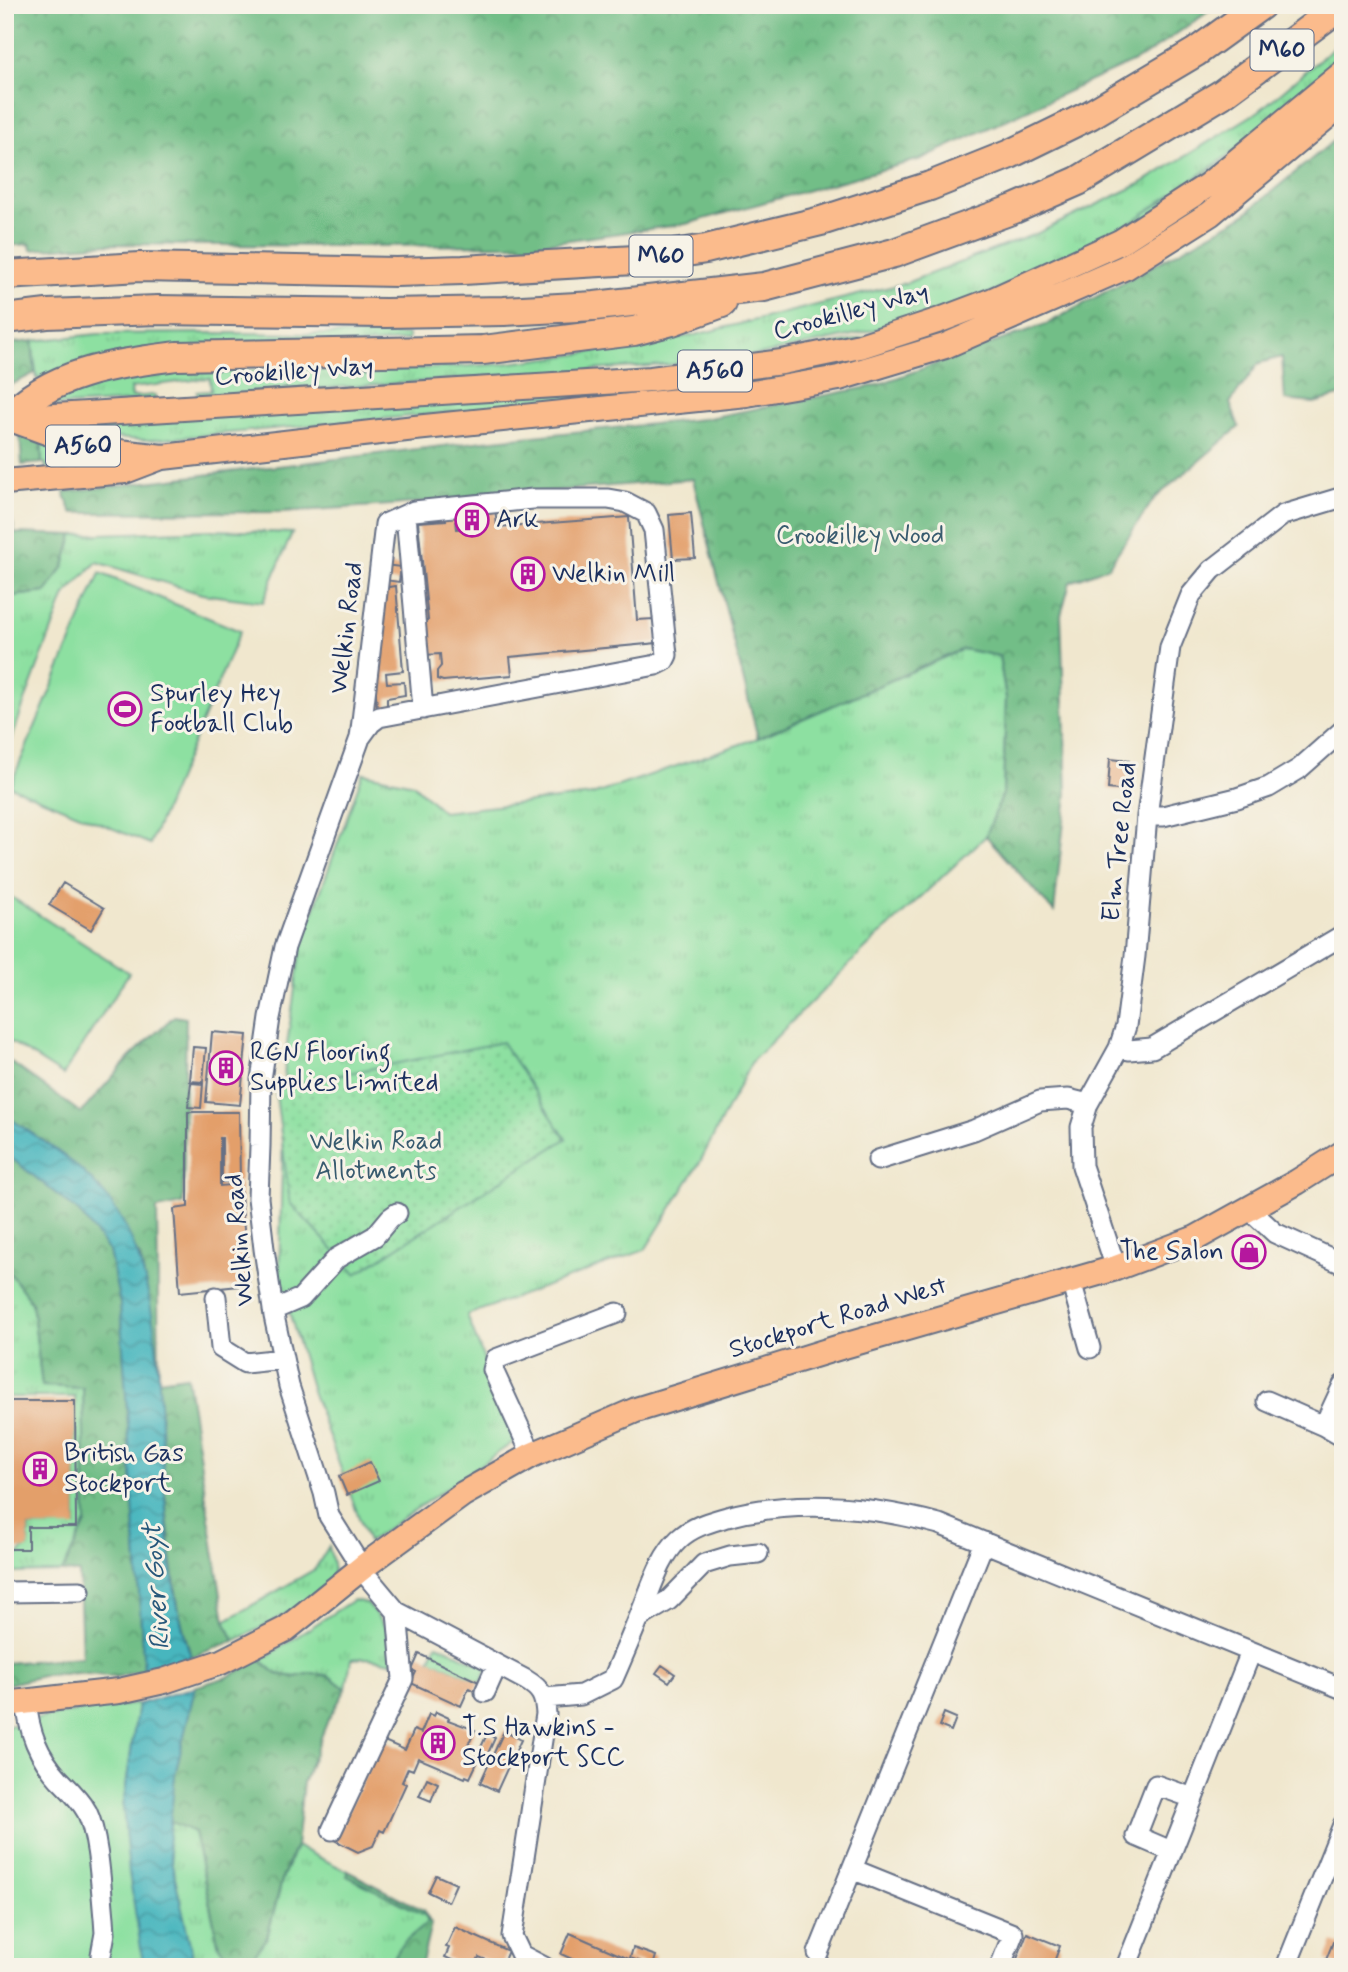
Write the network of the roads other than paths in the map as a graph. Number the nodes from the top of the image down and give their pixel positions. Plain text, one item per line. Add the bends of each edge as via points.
1 (1342, 5) edge
2 (1249, 10) edge
3 (1343, 73) edge
4 (1343, 103) edge
5 (5, 275) edge
6 (764, 287) junction
7 (5, 319) edge
8 (6, 418) edge
9 (163, 457) junction
10 (5, 482) edge
11 (1343, 497) edge
12 (406, 515) junction
13 (423, 709) junction
14 (1343, 730) edge
15 (360, 738) junction
16 (1147, 817) junction
17 (1343, 935) edge
18 (1119, 1048) junction
19 (1088, 1104) junction
20 (1343, 1153) edge
21 (878, 1160) dead end
22 (1249, 1209) junction
23 (397, 1213) dead end
24 (1343, 1264) edge
25 (1116, 1268) junction
26 (1070, 1281) junction
27 (216, 1297) dead end
28 (273, 1310) junction
29 (617, 1313) dead end
30 (1090, 1348) dead end
31 (283, 1359) junction
32 (1343, 1385) edge
33 (1267, 1401) dead end
34 (1324, 1426) junction
35 (1343, 1437) edge
36 (532, 1455) junction
37 (984, 1542) junction
38 (758, 1553) dead end
39 (363, 1567) junction
40 (79, 1591) dead end
41 (5, 1592) edge
42 (397, 1612) junction
43 (639, 1618) junction
44 (1251, 1652) junction
45 (497, 1665) junction
46 (1343, 1689) edge
47 (485, 1692) dead end
48 (545, 1698) junction
49 (16, 1703) edge
50 (1193, 1798) junction
51 (1343, 1825) edge
52 (332, 1829) dead end
53 (1171, 1851) junction
54 (852, 1869) junction
55 (516, 1945) junction
56 (818, 1953) dead end
57 (101, 1955) dead end
58 (513, 1967) edge
59 (544, 1967) edge
60 (999, 1967) edge
61 (1126, 1967) edge
62 (1286, 1967) edge

1 - 6 highway, M60 via 1222,94 1077,181 894,253
2 - 5 highway, M60 via 1196,52 1090,115 1010,154 821,221 706,249 635,260 463,270 140,267
3 - 8 main road, Crookilley Way / A560 via 1208,185 1120,242 993,300 860,346 782,362 651,379
4 - 9 main road, A560 via 1210,214 1126,267 946,346 839,378 747,394
6 - 7 highway, M60 via 504,311 158,310
6 - 8 highway, M60 via 646,328 536,345 177,356 99,368 45,389
8 - 9 main road, A560 via 93,449
9 - 10 main road, A560 via 125,471
11 - 16 street, Elm Tree Road via 1283,515 1212,570 1191,595 1170,647
12 - 13 street
12 - 13 street via 533,499 608,499 636,506 646,513 654,530 667,655 656,665
12 - 15 street, Welkin Road via 385,524
13 - 15 street, Welkin Road via 379,717
14 - 16 street via 1299,769 1269,787
15 - 28 street, Welkin Road via 285,947 270,1018 261,1080 258,1198
16 - 18 street, Elm Tree Road via 1130,1006
17 - 18 street via 1158,1045 1143,1050
18 - 19 street, Elm Tree Road
19 - 21 street via 1068,1099 1040,1101 974,1130
19 - 25 street, Elm Tree Road via 1081,1127 1082,1166
20 - 22 main road, Stockport Road West
22 - 24 street via 1275,1233
22 - 25 main road, Stockport Road West via 1196,1238
23 - 28 street via 375,1236 337,1258 301,1298
25 - 26 main road, Stockport Road West
26 - 30 street
26 - 36 main road, Stockport Road West via 636,1410
27 - 31 street via 220,1348 245,1363
28 - 31 street, Welkin Road
29 - 36 street via 496,1359 493,1370
31 - 39 street, Welkin Road via 329,1516
32 - 34 street
33 - 34 street
34 - 35 street
36 - 39 main road, Stockport Road West via 463,1494
37 - 43 street via 900,1513 794,1506 746,1512 705,1523 678,1541 660,1568
37 - 44 street
37 - 54 street
38 - 43 street via 704,1564 669,1600
39 - 42 street, Welkin Road
39 - 49 main road, Stockport Road West via 294,1623 199,1670 119,1691
40 - 41 street
42 - 45 street
42 - 52 street via 403,1679
43 - 48 street via 613,1679 581,1695
44 - 46 street
44 - 50 street
45 - 47 street
45 - 48 street via 537,1687
48 - 55 street via 512,1936
49 - 57 street via 36,1747 82,1802 90,1819 104,1918
50 - 53 street
50 - 53 street via 1156,1785 1136,1836
51 - 62 street
53 - 61 street
54 - 56 street
54 - 60 street via 1013,1934
55 - 58 street
55 - 59 street via 522,1955

